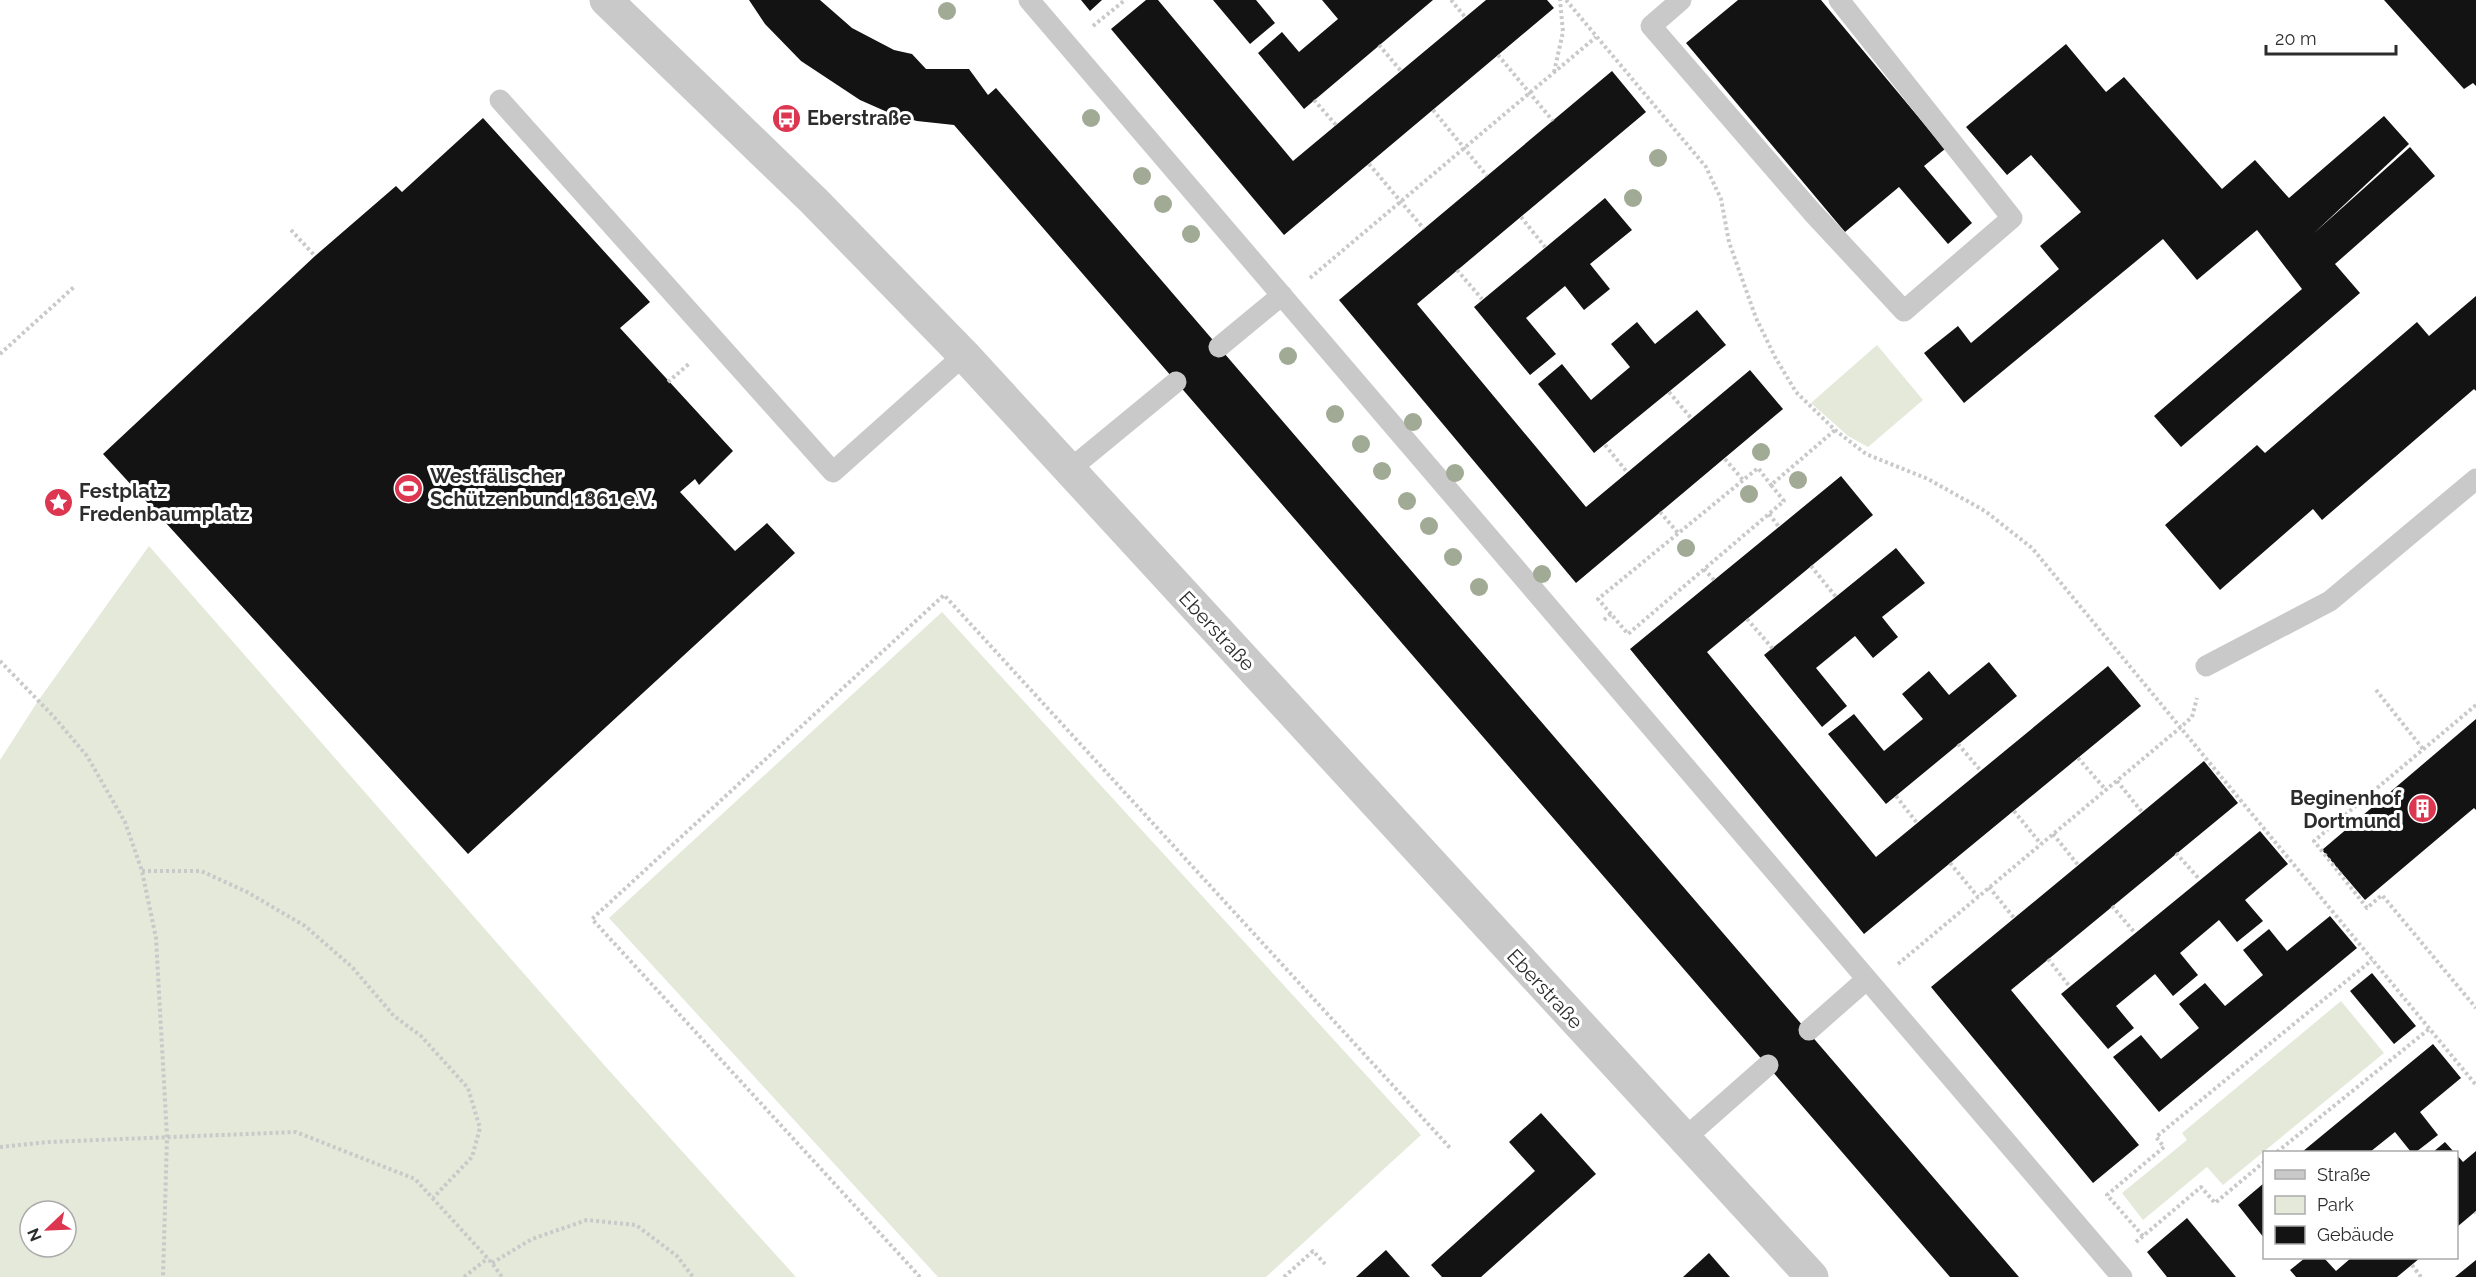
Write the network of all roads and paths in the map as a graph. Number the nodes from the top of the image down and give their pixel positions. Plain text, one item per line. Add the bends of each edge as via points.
1 (606, 0) edge
2 (1029, 0) edge
3 (1450, 0) edge
4 (1560, 0) edge
5 (1566, 0) edge
6 (1681, 0) edge
7 (1839, 0) edge
8 (1465, 17) dead end
9 (1596, 37) junction
10 (1379, 45) dead end
11 (1498, 56) dead end
12 (1401, 71) dead end
13 (1554, 73) junction
14 (1530, 93) junction
15 (500, 100) dead end
16 (1314, 100) dead end
17 (1433, 110) dead end
18 (1553, 121) dead end
19 (1336, 125) dead end
20 (1465, 148) junction
21 (1369, 164) dead end
22 (1487, 176) dead end
23 (1400, 202) junction
24 (1521, 217) dead end
25 (1424, 229) dead end
26 (291, 230) dead end
27 (1545, 247) dead end
28 (315, 256) dead end
29 (1457, 270) dead end
30 (74, 287) dead end
31 (1283, 297) junction
32 (1482, 299) dead end
33 (1219, 347) dead end
34 (0, 354) edge
35 (964, 355) junction
36 (1176, 382) dead end
37 (1669, 392) dead end
38 (1691, 418) dead end
39 (1835, 430) junction
40 (1605, 445) dead end
41 (1725, 459) dead end
42 (1069, 470) junction
43 (1628, 472) dead end
44 (2476, 479) edge
45 (1743, 480) junction
46 (1771, 485) junction
47 (1660, 512) dead end
48 (1769, 514) junction
49 (1779, 526) dead end
50 (1678, 533) junction
51 (1811, 566) dead end
52 (1704, 569) junction
53 (1714, 580) dead end
54 (1836, 597) dead end
55 (1611, 614) junction
56 (1748, 619) dead end
57 (1603, 621) dead end
58 (1773, 649) dead end
59 (0, 661) edge
60 (2206, 666) dead end
61 (2376, 690) dead end
62 (2476, 705) edge
63 (2181, 727) junction
64 (1958, 744) dead end
65 (2423, 749) junction
66 (2078, 758) dead end
67 (1981, 771) dead end
68 (2117, 781) junction
69 (2106, 790) junction
70 (1896, 796) dead end
71 (2014, 811) dead end
72 (2142, 812) dead end
73 (1917, 823) dead end
74 (2053, 834) junction
75 (2041, 844) junction
76 (2176, 853) dead end
77 (1950, 863) dead end
78 (2078, 866) dead end
79 (142, 871) junction
80 (2200, 880) dead end
81 (1989, 887) junction
82 (1978, 897) junction
83 (2112, 906) dead end
84 (2014, 918) dead end
85 (2135, 933) dead end
86 (2048, 959) dead end
87 (2372, 960) junction
88 (1870, 982) junction
89 (2070, 987) dead end
90 (2476, 1008) edge
91 (2429, 1029) junction
92 (1809, 1030) dead end
93 (1768, 1065) dead end
94 (2476, 1085) edge
95 (167, 1137) junction
96 (1684, 1139) junction
97 (0, 1147) edge
98 (1452, 1149) dead end
99 (2278, 1151) edge
100 (2263, 1164) edge
101 (433, 1198) junction
102 (2143, 1236) junction
103 (2128, 1248) dead end
104 (488, 1258) junction
105 (492, 1263) junction
106 (1325, 1264) dead end
107 (2412, 1265) dead end
108 (164, 1277) edge
109 (464, 1277) edge
110 (502, 1277) edge
111 (693, 1277) edge
112 (920, 1277) edge
113 (1284, 1277) edge
114 (1812, 1277) edge
115 (2122, 1277) edge
116 (2421, 1277) edge

1 - 35 street, Eberstraße via 789,176
2 - 31 lane
3 - 8 path
4 - 13 path via 1563,32
5 - 9 path
6 - 7 lane via 1651,26 1812,212 1904,311 2012,218
9 - 13 path
9 - 39 path via 1706,167 1721,199 1729,242 1744,288 1775,357 1796,392
10 - 12 path
11 - 14 path
13 - 14 path
14 - 18 path
14 - 20 path
15 - 35 lane via 833,472
16 - 19 path
17 - 20 path
20 - 22 path
20 - 23 path
21 - 23 path
23 - 25 path
23 - 31 path
24 - 27 path
26 - 28 path
29 - 32 path
30 - 34 path
31 - 33 lane
31 - 88 lane
35 - 42 street, Eberstraße
36 - 42 lane
37 - 38 path
39 - 46 path
39 - 63 path via 1866,454 1928,479 1985,511 2032,548
40 - 43 path
41 - 45 path
42 - 96 street, Eberstraße
44 - 60 lane via 2330,601
45 - 46 path via 1758,468
45 - 50 path
46 - 48 path via 1784,501
47 - 50 path
48 - 49 path
48 - 52 path
50 - 55 path via 1598,599
51 - 54 path
52 - 53 path
52 - 55 path via 1628,633
55 - 57 path
56 - 58 path
59 - 79 path via 87,756 125,822
61 - 65 path
62 - 65 path
63 - 68 path
63 - 87 path
64 - 67 path
65 - 90 path via 2314,841 2367,908 2382,895
66 - 69 path
68 - 69 path
68 - 72 path
69 - 74 path
70 - 73 path
71 - 75 path
74 - 75 path
74 - 78 path
75 - 81 path
76 - 80 path
77 - 82 path
79 - 95 path via 156,939
79 - 101 path via 201,871 305,926 352,966 394,1016 421,1036 468,1088 480,1128 472,1157
81 - 82 path
81 - 84 path
82 - 88 path
83 - 85 path
86 - 89 path
87 - 91 path
87 - 102 path via 2156,1137 2164,1147 2107,1195
88 - 92 lane
88 - 115 lane
91 - 94 path
91 - 99 path
93 - 96 lane
95 - 97 path
95 - 101 path via 296,1132 415,1179
95 - 108 path
96 - 114 street, Eberstraße
98 - 112 path via 944,595 592,919
100 - 102 path via 2215,1203 2201,1187
101 - 104 path
102 - 103 path
104 - 105 path
104 - 109 path
105 - 110 path
105 - 111 path via 532,1239 587,1220 636,1225 677,1256
106 - 113 path via 1314,1251
107 - 116 path

